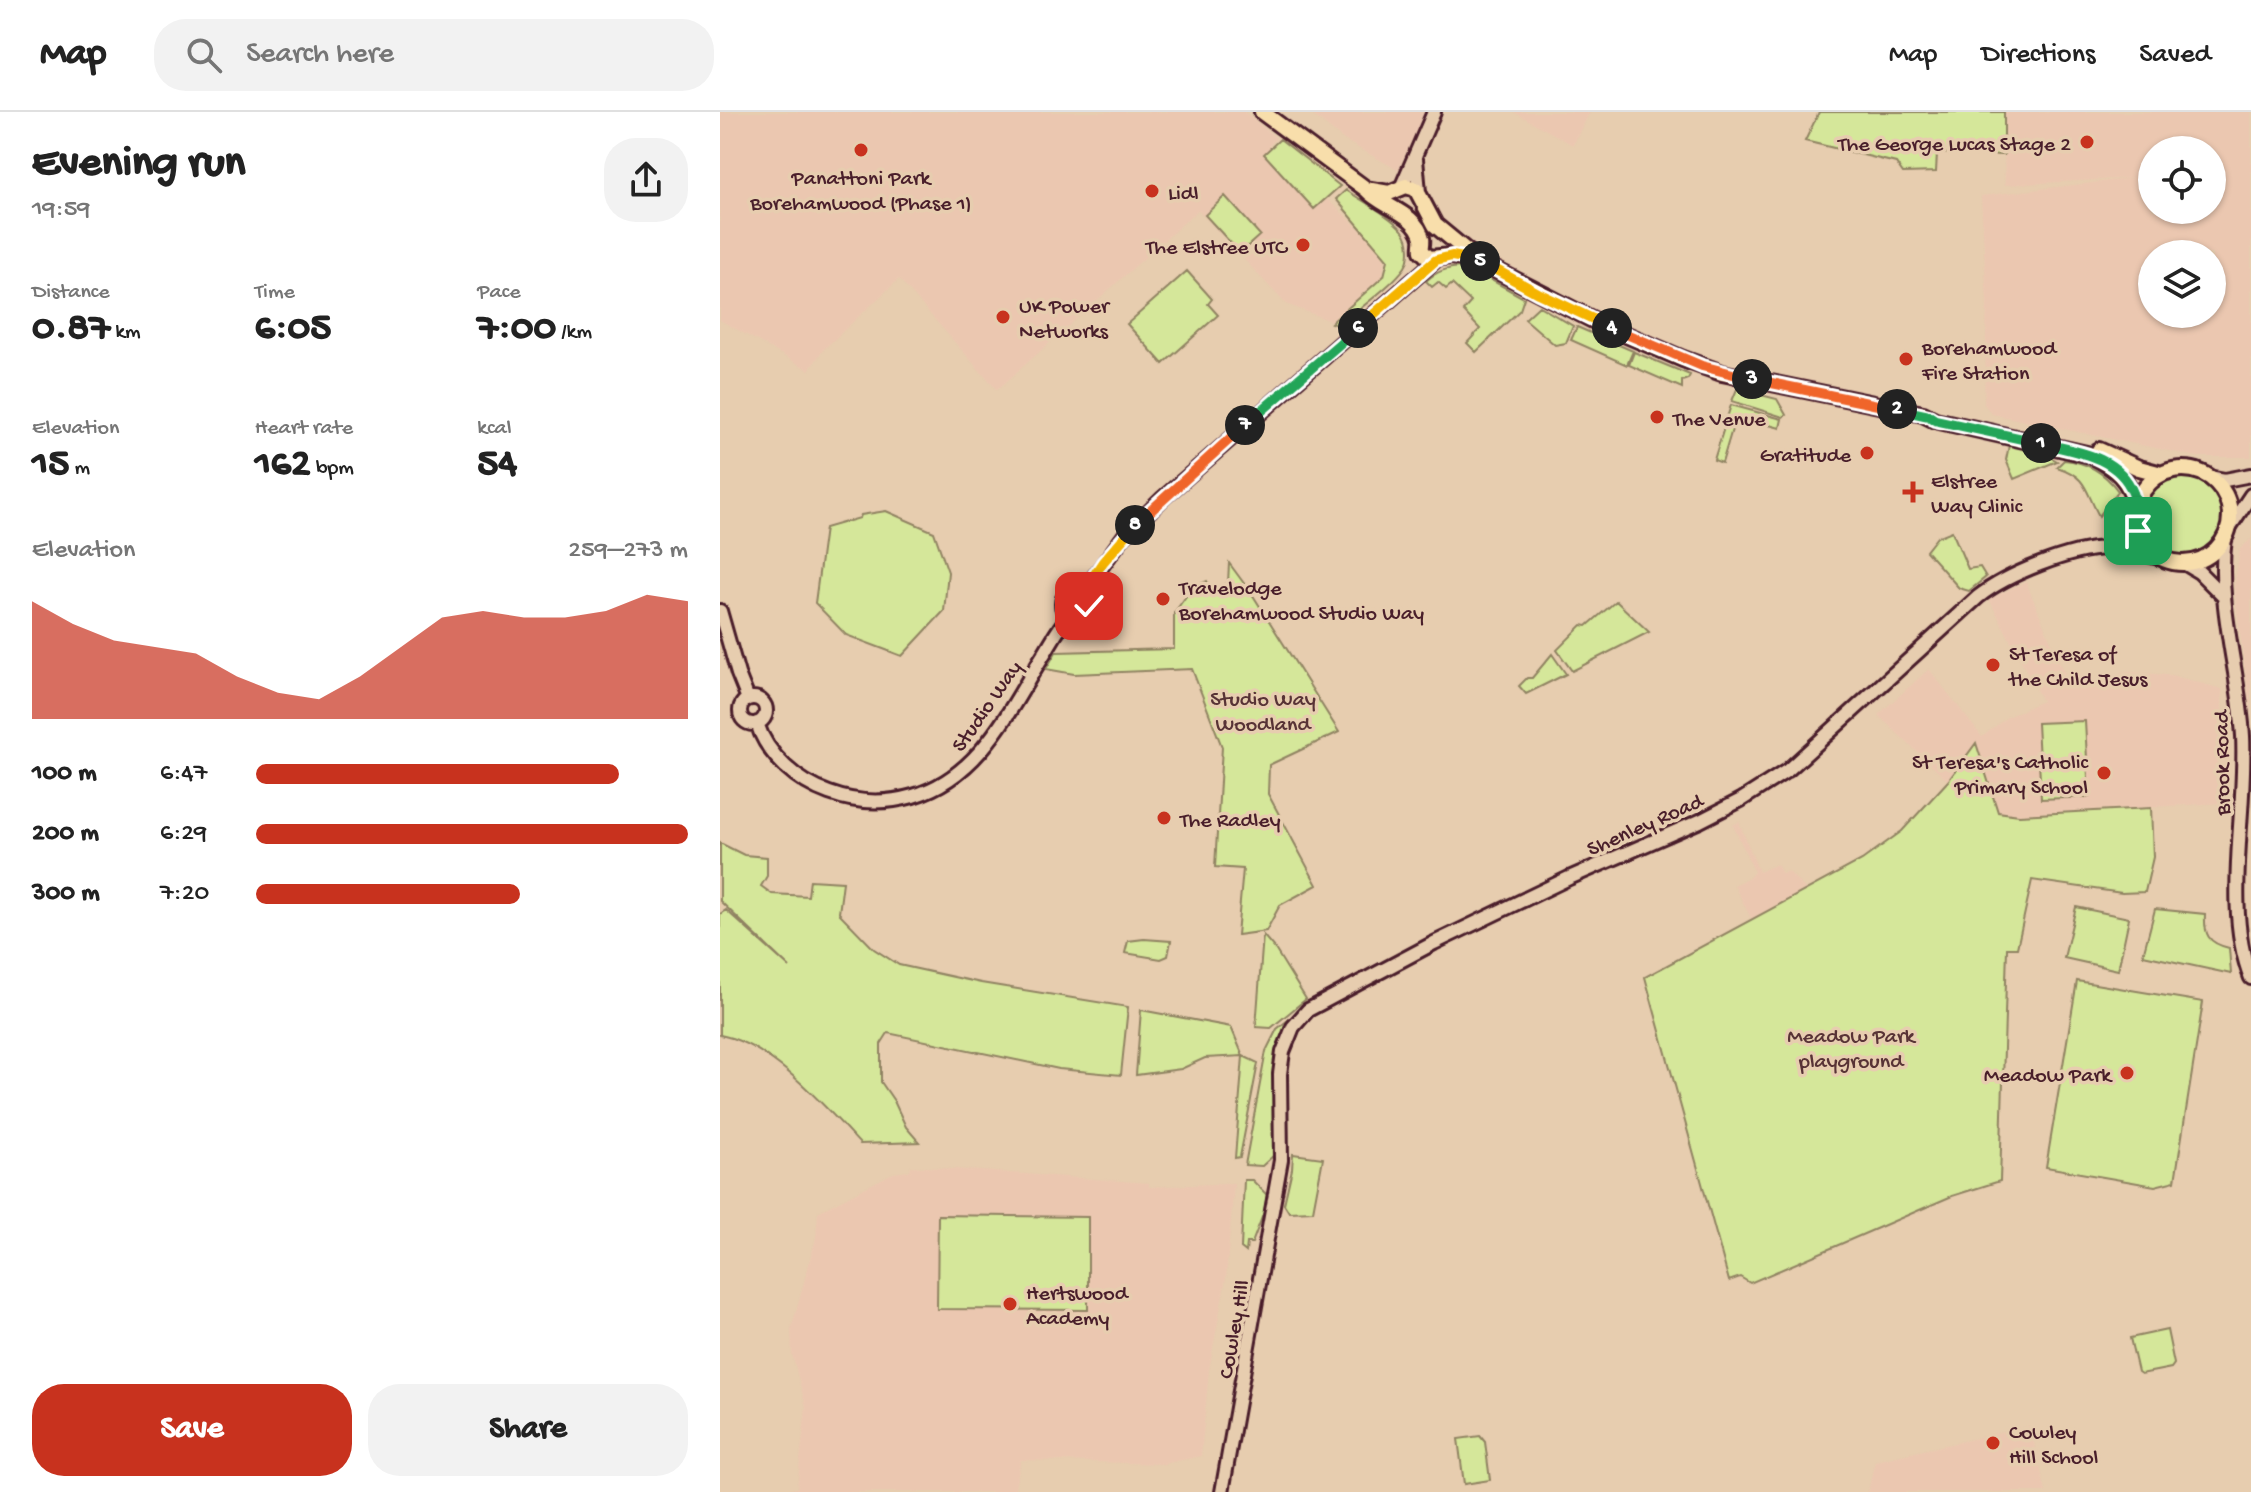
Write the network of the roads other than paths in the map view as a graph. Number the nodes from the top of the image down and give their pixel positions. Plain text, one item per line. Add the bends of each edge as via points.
1 (1262, 112) edge
2 (1434, 112) edge
3 (1416, 159) junction
4 (1366, 189) junction
5 (1399, 189) junction
6 (1421, 198) junction
7 (1401, 212) junction
8 (1444, 234) junction
9 (1422, 245) junction
10 (1438, 259) junction
11 (1480, 262) junction
12 (1408, 281) junction
13 (1929, 416) junction
14 (2158, 473) junction
15 (2251, 475) edge
16 (2209, 477) junction
17 (2251, 495) edge
18 (2136, 513) junction
19 (2227, 533) junction
20 (2109, 547) junction
21 (2163, 559) junction
22 (2184, 563) junction
23 (1083, 592) junction
24 (2222, 595) junction
25 (720, 611) edge
26 (1069, 616) junction
27 (2251, 978) edge
28 (1279, 1172) joint
29 (1222, 1492) edge

1 - 4 main road
2 - 3 street
3 - 5 street
3 - 6 street
4 - 5 main road
4 - 7 main road
5 - 6 main road via 1411,186
5 - 7 main road via 1394,201
6 - 7 main road via 1416,212
6 - 8 main road
7 - 9 main road via 1413,223
8 - 9 main road via 1432,232
8 - 10 main road via 1449,246
8 - 11 main road
9 - 10 main road via 1429,258
9 - 12 street
10 - 11 main road
10 - 12 street
11 - 13 main road via 1565,307 1702,366
12 - 23 street via 1163,498 1124,536
13 - 14 main road via 1981,421 2093,448
13 - 18 main road via 2091,455 2122,475 2133,492
14 - 16 main road via 2188,469
14 - 18 main road via 2146,486
15 - 16 street
16 - 19 main road via 2226,495
17 - 19 street
18 - 20 street
18 - 21 main road via 2143,542
19 - 22 main road via 2203,559
19 - 24 street, Brook Road
20 - 21 street, Shenley Road
20 - 28 street, Shenley Road via 2038,566 1996,584 1788,770 1741,800 1434,943 1308,1010 1293,1027 1283,1052
21 - 22 main road
22 - 24 street
23 - 26 street via 1087,612
23 - 26 street via 1064,596 1062,605
24 - 27 street, Brook Road via 2243,740 2237,922
25 - 26 street, Studio Way via 748,699 765,705 766,713 757,723 770,750 824,791 880,802 922,793 975,759
28 - 29 street, Cowley Hill

